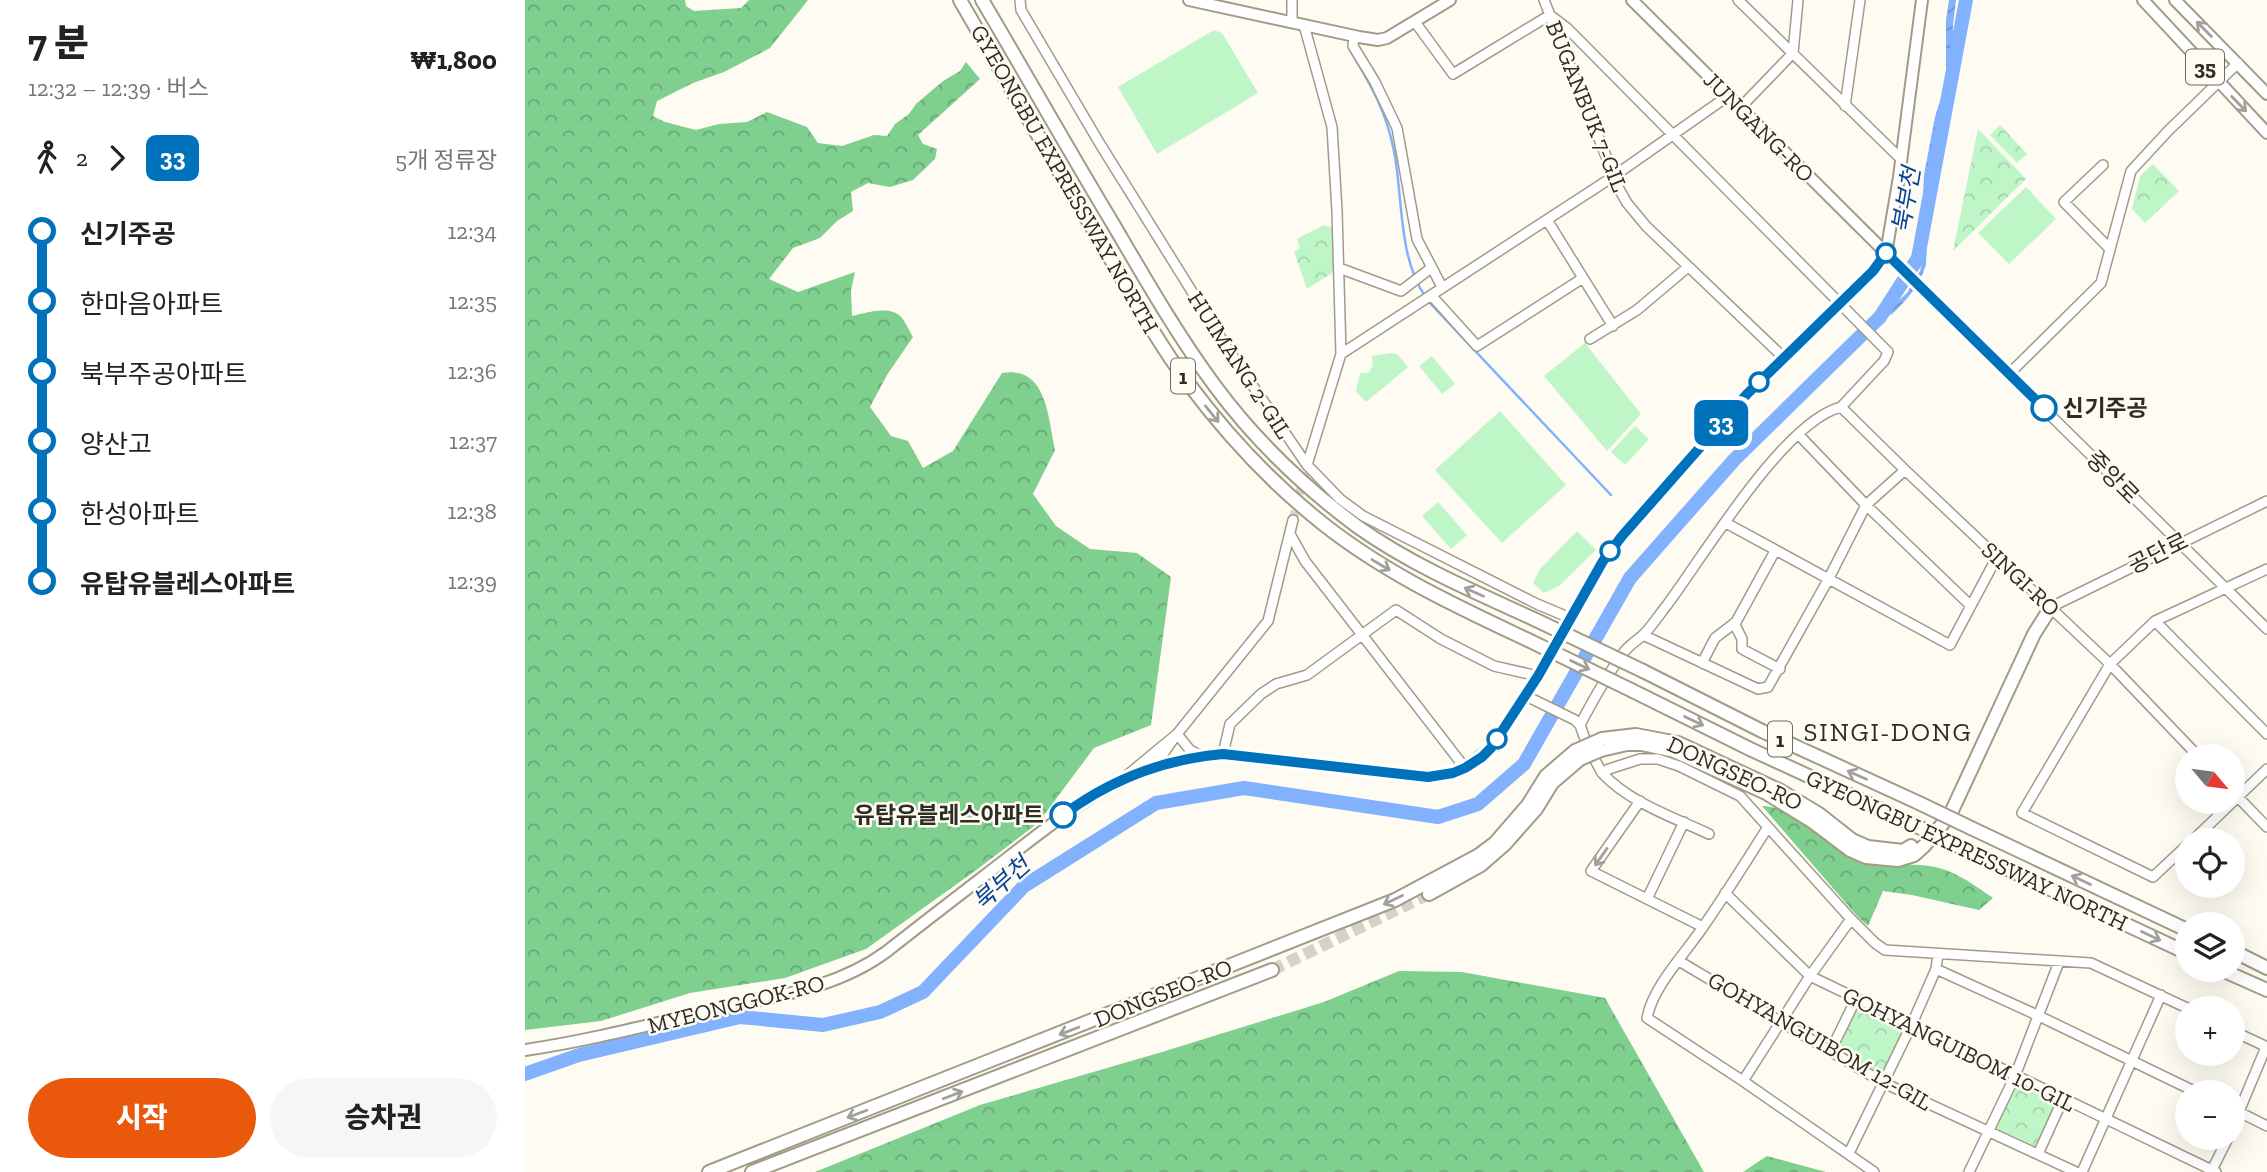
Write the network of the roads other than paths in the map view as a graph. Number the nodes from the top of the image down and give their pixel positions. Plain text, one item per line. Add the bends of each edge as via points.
1 (960, 0) edge
2 (982, 0) edge
3 (1020, 0) edge
4 (1189, 0) edge
5 (1292, 0) edge
6 (1544, 0) edge
7 (1738, 0) edge
8 (1798, 0) edge
9 (1860, 0) edge
10 (1922, 0) edge
11 (2143, 0) edge
12 (2175, 0) edge
13 (1443, 2) edge
14 (1637, 2) edge
15 (1550, 15) junction
16 (1292, 22) junction
17 (1415, 22) junction
18 (1304, 25) junction
19 (1354, 36) junction
20 (1793, 53) junction
21 (2238, 63) junction
22 (2219, 82) junction
23 (2267, 94) edge
24 (1728, 96) junction
25 (1846, 106) junction
26 (1740, 108) junction
27 (2267, 133) edge
28 (1673, 135) junction
29 (1901, 159) junction
30 (2103, 165) dead end
31 (1614, 176) junction
32 (1547, 220) junction
33 (2110, 249) junction
34 (1886, 253) junction
35 (1688, 267) junction
36 (1339, 268) junction
37 (1431, 268) junction
38 (1583, 278) junction
39 (1442, 287) junction
40 (1430, 295) junction
41 (1840, 303) junction
42 (1613, 326) junction
43 (1590, 339) dead end
44 (1341, 354) junction
45 (1783, 357) junction
46 (2009, 374) junction
47 (1841, 407) junction
48 (1798, 434) junction
49 (1307, 465) junction
50 (1905, 470) junction
51 (2267, 501) edge
52 (1866, 505) junction
53 (1293, 520) tunnel mouth
54 (1725, 523) junction
55 (1290, 534) junction
56 (2179, 542) junction
57 (1775, 551) junction
58 (1997, 557) junction
59 (2267, 569) edge
60 (1828, 580) junction
61 (2226, 588) junction
62 (1971, 606) junction
63 (2051, 607) junction
64 (1570, 618) junction
65 (2155, 621) junction
66 (1734, 623) junction
67 (2267, 629) edge
68 (1363, 635) junction
69 (1643, 635) junction
70 (1702, 663) junction
71 (2110, 664) junction
72 (1780, 669) junction
73 (1538, 676) junction
74 (1526, 696) junction
75 (1577, 722) junction
76 (1177, 734) junction
77 (2267, 734) edge
78 (2187, 744) edge
79 (1223, 754) junction
80 (1578, 755) junction
81 (1201, 756) junction
82 (1153, 768) junction
83 (1465, 768) junction
84 (2267, 769) edge
85 (1602, 773) junction
86 (1120, 781) junction
87 (2245, 786) edge
88 (1640, 801) junction
89 (2245, 804) edge
90 (2217, 814) edge
91 (1684, 822) junction
92 (1769, 827) junction
93 (2267, 827) edge
94 (2204, 828) edge
95 (1709, 834) dead end
96 (2175, 856) edge
97 (1725, 893) junction
98 (1429, 894) tunnel mouth
99 (1647, 899) junction
100 (1851, 919) junction
101 (2175, 924) edge
102 (1703, 927) junction
103 (2175, 947) edge
104 (1938, 954) junction
105 (2245, 957) edge
106 (1679, 961) junction
107 (2059, 961) junction
108 (2267, 968) edge
109 (1272, 970) tunnel mouth
110 (1935, 970) junction
111 (1810, 976) junction
112 (2245, 980) edge
113 (2267, 990) edge
114 (2161, 995) junction
115 (1856, 999) junction
116 (2175, 1002) edge
117 (2039, 1016) junction
118 (1782, 1020) junction
119 (1911, 1026) junction
120 (2245, 1037) edge
121 (2267, 1047) edge
122 (525, 1050) edge
123 (1831, 1050) junction
124 (2132, 1061) junction
125 (2015, 1076) junction
126 (1743, 1081) junction
127 (2175, 1082) edge
128 (1884, 1083) junction
129 (2245, 1092) edge
130 (2063, 1099) junction
131 (2245, 1115) edge
132 (2106, 1120) junction
133 (2267, 1126) edge
134 (1990, 1133) junction
135 (2223, 1150) edge
136 (1849, 1153) junction
137 (2038, 1154) junction
138 (2213, 1171) edge
139 (709, 1172) edge
140 (752, 1172) edge
141 (1874, 1172) edge
142 (1969, 1172) edge
143 (2076, 1172) edge
144 (2082, 1172) edge

1 -> 103 highway, GYEONGBU EXPRESSWAY NORTH / 1, bridge via 1187,382 1238,444 1313,516 1363,553 1450,603
101 -> 2 highway, 1, bridge via 1437,574 1360,528 1306,485 1216,387 1181,336
3 - 49 street, HUIMANG 2-GIL via 1021,10 1100,144 1229,351
4 - 16 main road
5 - 16 street
6 - 15 street, BUGANBUK 7-GIL
7 - 20 street
8 - 20 street
9 - 25 street
10 - 29 main road
11 - 22 main road, 35
21 -> 12 main road, 35
13 - 17 main road
14 - 24 main road, JUNGANG-RO
15 - 17 street via 1453,74
15 - 28 street
15 - 31 street, BUGANBUK 7-GIL
16 - 18 main road
17 - 19 main road via 1387,38
18 - 19 main road
18 - 36 street via 1331,120
19 - 37 street via 1353,46 1397,128 1416,239
20 - 25 street
20 - 26 street
21 - 22 street
21 - 23 main road, 35
22 -> 27 main road, 35
22 - 33 street via 2131,171
24 - 26 main road, JUNGANG-RO
24 - 28 street
25 - 29 street
26 - 34 main road, JUNGANG-RO
28 - 31 street
28 - 41 street
29 - 34 main road
30 - 33 street via 2064,202
31 - 32 street
31 - 35 street, BUGANBUK 7-GIL via 1638,217
32 - 38 street
32 - 39 street
33 - 46 street via 2099,286
34 - 41 main road, MYEONGGOK-RO
34 - 46 street, 중앙로
35 - 42 street
35 - 45 street, BUGANBUK 7-GIL
36 - 37 street via 1401,291
36 - 44 street
37 - 39 street
38 - 40 street via 1477,346
38 - 42 street
39 - 40 street
40 - 44 street
41 - 45 main road, MYEONGGOK-RO
41 - 47 street via 1888,352
42 - 43 street
44 - 49 street
45 - 64 main road, MYEONGGOK-RO via 1622,536
46 - 56 street, 중앙로
47 - 48 street
47 - 50 street, SINGI-RO
48 - 52 street
48 - 54 street
49 - 64 street, HUIMANG 2-GIL via 1339,499 1363,516
50 - 52 street
50 - 58 street, SINGI-RO
51 - 56 street, 공단로
52 - 60 street
52 - 62 street
53 - 55 street
54 - 57 street
54 - 69 street
55 - 68 street via 1305,561
55 - 76 street via 1268,621
56 - 61 street, 중앙로
56 - 63 street, 공단로
57 - 60 street
57 - 66 street
58 - 62 street
58 - 63 street, SINGI-RO
59 - 61 street
60 - 62 street via 1950,645
60 - 72 street
61 - 65 street
61 - 67 street, 중앙로
63 - 71 street, SINGI-RO
63 - 80 highway, DONGSEO-RO, bridge via 1950,815 1924,846 1898,860 1866,857 1850,850 1766,793 1674,751 1641,744 1602,744
64 - 73 main road, MYEONGGOK-RO
65 - 71 street
65 - 77 street
66 - 70 street via 1715,638
66 - 72 street via 1742,649
68 - 73 street via 1396,610 1494,666
68 - 79 street via 1307,675 1276,684 1261,694 1230,724
68 - 83 street
69 - 70 street
69 - 75 street via 1626,649
70 - 72 street via 1763,689
71 - 78 street, SINGI-RO
71 - 96 street via 2022,813 2153,877
73 - 74 main road, MYEONGGOK-RO
74 - 75 street
74 - 83 main road, MYEONGGOK-RO via 1491,748
75 - 85 street
76 - 81 street
76 - 82 street
76 - 86 street
79 - 81 main road, MYEONGGOK-RO
79 - 83 main road, MYEONGGOK-RO via 1412,776 1442,776
80 - 98 highway via 1505,844 1481,865
80 -> 139 highway, DONGSEO-RO via 1546,776 1495,843 1395,900
81 - 82 main road, MYEONGGOK-RO
82 - 86 main road, MYEONGGOK-RO
84 - 87 street
85 - 88 street via 1616,788
85 - 92 street via 1640,759 1658,759 1740,796
86 - 122 main road, MYEONGGOK-RO via 1076,806 854,972 793,993
88 - 91 street
88 -> 99 street via 1591,871
89 - 93 street
90 - 94 street
91 - 95 street
91 - 99 street
92 - 97 street
92 - 100 street
97 - 102 street
97 - 111 street, GOHYANGUIBOM 10-GIL
99 - 102 street
100 - 104 street via 1885,950
100 - 111 street
102 - 106 street
104 - 107 street
104 - 110 street
105 - 108 highway
106 - 118 street, GOHYANGUIBOM 12-GIL
106 - 126 street via 1649,1004 1647,1018
107 - 114 street via 2099,965
107 - 117 street
140 -> 109 highway, DONGSEO-RO
110 - 117 street
110 - 119 street
111 - 115 street, GOHYANGUIBOM 10-GIL
111 - 118 street
112 - 113 highway
114 - 116 street
114 - 124 street
115 - 119 street, GOHYANGUIBOM 10-GIL
115 - 123 street
117 - 124 street
117 - 125 street
118 - 123 street, GOHYANGUIBOM 12-GIL
118 - 126 street
119 - 125 street, GOHYANGUIBOM 10-GIL
119 - 128 street
120 - 121 street
121 - 129 street
123 - 128 street, GOHYANGUIBOM 12-GIL
124 - 127 street
124 - 132 street
125 - 130 street, GOHYANGUIBOM 10-GIL
125 - 134 street
126 - 136 street
128 - 134 street, GOHYANGUIBOM 12-GIL
128 - 136 street
130 - 132 street, GOHYANGUIBOM 10-GIL
130 - 137 street
131 - 133 street
132 - 138 street, GOHYANGUIBOM 10-GIL
132 - 144 street
134 - 137 street, GOHYANGUIBOM 12-GIL
134 - 142 street
135 - 138 street
136 - 141 street
137 - 143 street, GOHYANGUIBOM 12-GIL

